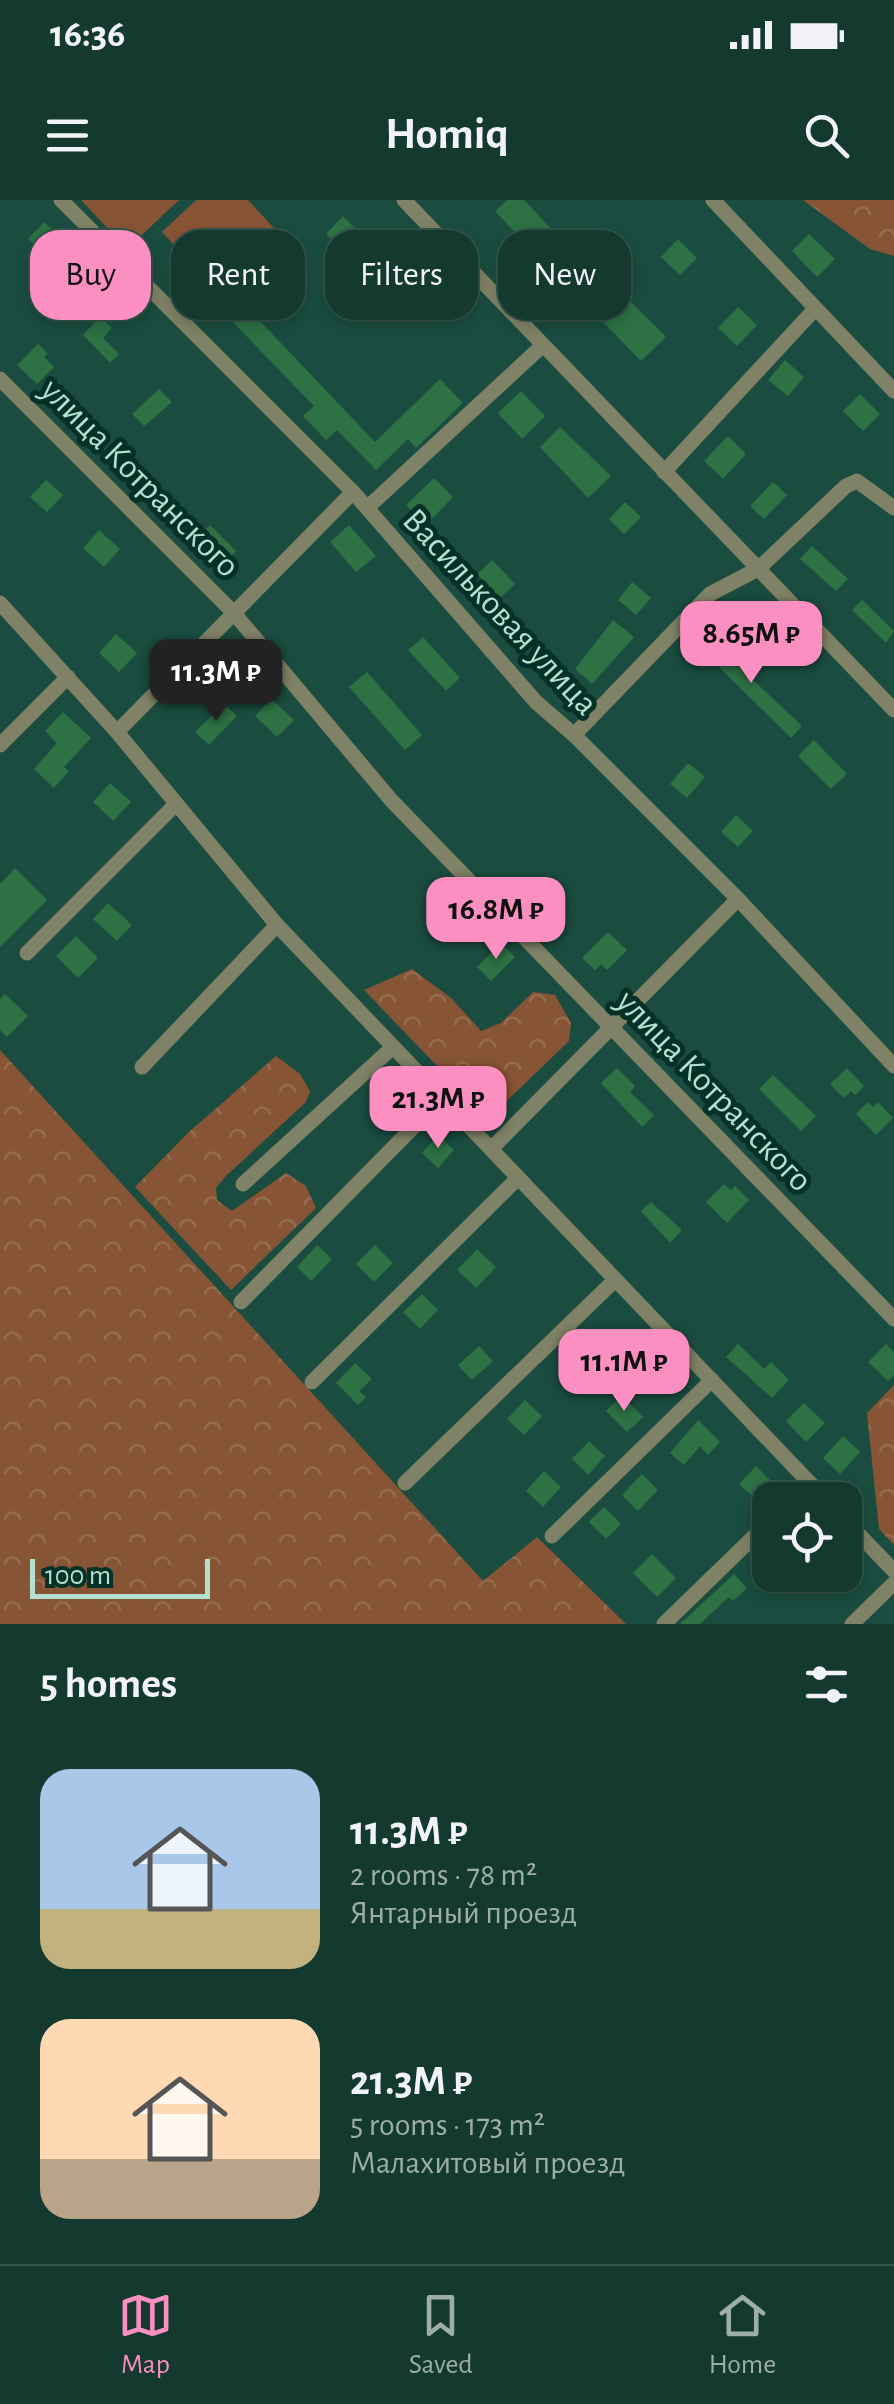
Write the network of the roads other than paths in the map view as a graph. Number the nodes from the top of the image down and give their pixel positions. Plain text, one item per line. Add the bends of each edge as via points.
1 (61, 200) edge
2 (404, 200) edge
3 (713, 200) edge
4 (815, 310) junction
5 (542, 346) junction
6 (0, 379) edge
7 (894, 391) edge
8 (664, 472) junction
9 (353, 492) junction
10 (366, 508) junction
11 (894, 508) edge
12 (758, 569) junction
13 (0, 602) edge
14 (233, 612) junction
15 (68, 677) junction
16 (894, 710) edge
17 (117, 732) junction
18 (574, 735) junction
19 (0, 745) edge
20 (176, 804) junction
21 (738, 899) junction
22 (277, 925) junction
23 (27, 953) dead end
24 (613, 1028) junction
25 (393, 1046) junction
26 (894, 1066) edge
27 (142, 1068) dead end
28 (442, 1098) junction
29 (491, 1149) junction
30 (518, 1178) junction
31 (243, 1184) dead end
32 (614, 1280) junction
33 (241, 1302) dead end
34 (894, 1319) edge
35 (712, 1380) junction
36 (312, 1382) dead end
37 (810, 1482) edge
38 (405, 1483) dead end
39 (552, 1536) dead end
40 (752, 1538) edge
41 (862, 1538) edge
42 (894, 1571) edge
43 (894, 1584) edge
44 (664, 1624) edge
45 (852, 1624) edge

1 - 9 street, Васильковая улица
2 - 5 street
3 - 4 street
4 - 7 street
4 - 8 street
5 - 8 street
5 - 10 street
6 - 14 street, улица Котранского
8 - 12 street
9 - 10 street, Васильковая улица
9 - 14 street
10 - 18 street, Васильковая улица via 536,702
11 - 12 street via 858,481 846,486
12 - 16 street
12 - 18 street via 710,594
13 - 15 street
14 - 17 street
14 - 24 street, улица Котранского via 392,800
15 - 17 street
15 - 19 street
17 - 20 street
18 - 21 street, Васильковая улица
20 - 22 street
20 - 23 street
21 - 24 street
21 - 26 street, Васильковая улица
22 - 25 street
22 - 27 street
24 - 29 street
24 - 34 street, улица Котранского
25 - 28 street
25 - 31 street
28 - 29 street
28 - 33 street
29 - 30 street
30 - 32 street
30 - 36 street
32 - 35 street
32 - 38 street
35 - 37 street
35 - 39 street
40 - 44 street
41 - 42 street
43 - 45 street

